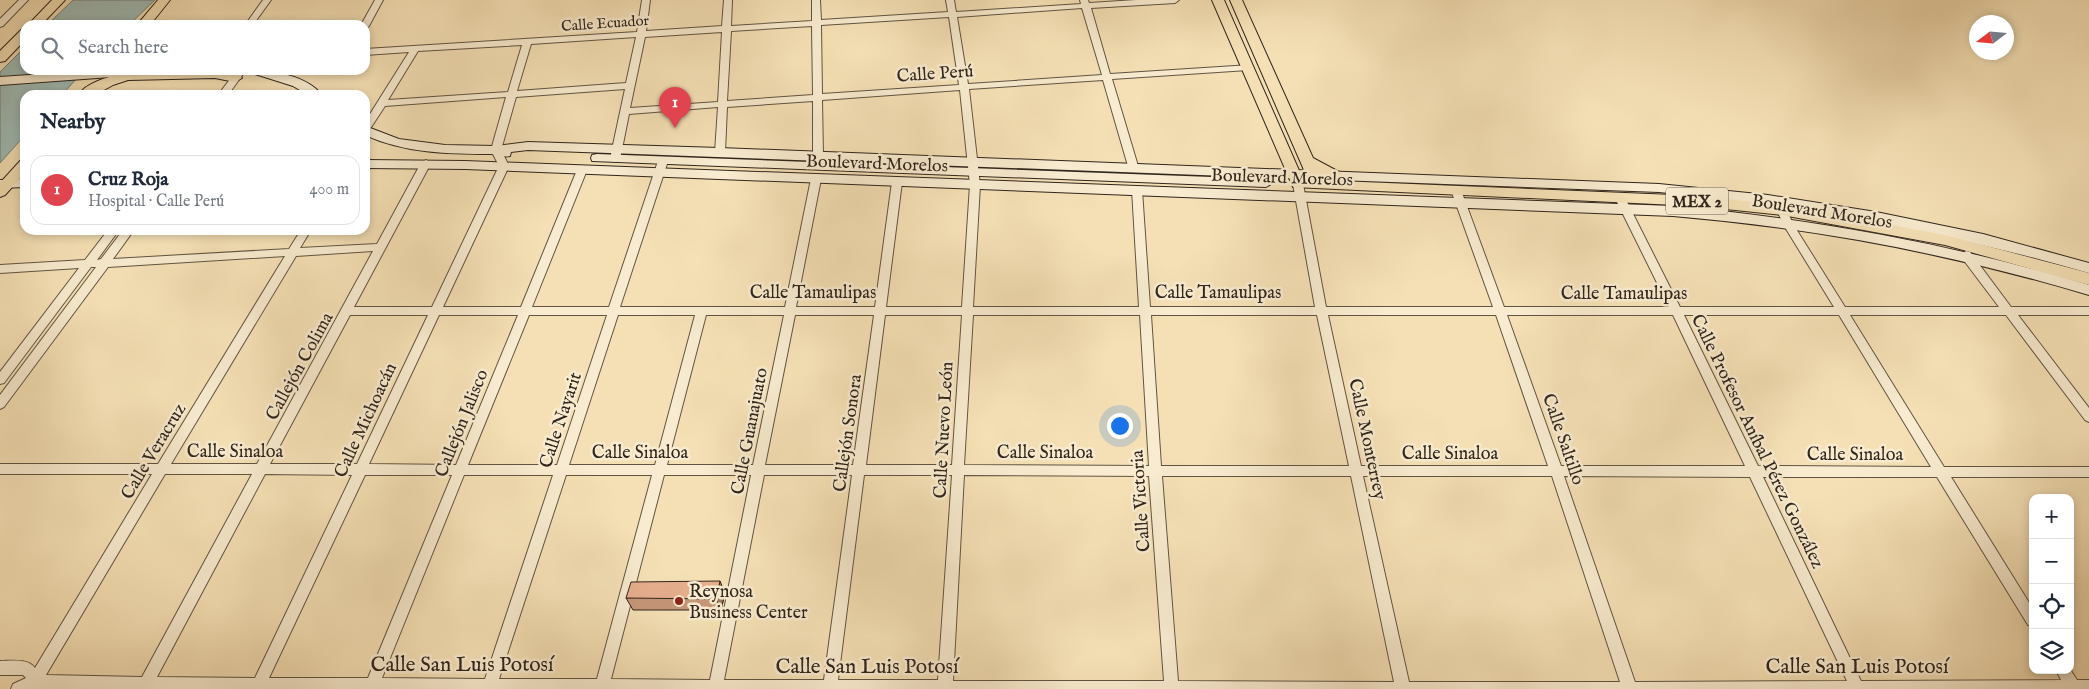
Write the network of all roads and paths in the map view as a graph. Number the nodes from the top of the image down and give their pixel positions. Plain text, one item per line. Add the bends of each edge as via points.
1 (24, 0) edge
2 (59, 0) edge
3 (164, 0) edge
4 (267, 0) edge
5 (379, 0) edge
6 (646, 0) edge
7 (728, 0) edge
8 (816, 0) edge
9 (950, 0) edge
10 (1175, 0) edge
11 (1218, 0) edge
12 (1236, 0) edge
13 (1084, 3) edge
14 (13, 11) junction
15 (0, 12) edge
16 (952, 14) junction
17 (39, 20) edge
18 (146, 20) edge
19 (253, 20) edge
20 (368, 20) edge
21 (816, 23) junction
22 (0, 24) edge
23 (726, 29) junction
24 (641, 34) junction
25 (20, 39) edge
26 (526, 41) junction
27 (416, 48) junction
28 (370, 52) edge
29 (0, 58) edge
30 (1248, 68) junction
31 (86, 75) edge
32 (102, 75) edge
33 (171, 75) edge
34 (237, 75) edge
35 (272, 75) edge
36 (1106, 77) junction
37 (0, 81) edge
38 (629, 86) junction
39 (964, 87) junction
40 (89, 90) edge
41 (94, 90) edge
42 (227, 90) edge
43 (308, 90) edge
44 (1275, 90) junction
45 (511, 94) junction
46 (817, 97) junction
47 (383, 103) junction
48 (722, 104) junction
49 (624, 111) junction
50 (370, 122) edge
51 (370, 132) edge
52 (720, 152) junction
53 (616, 154) junction
54 (818, 156) junction
55 (503, 157) junction
56 (1306, 160) junction
57 (370, 164) edge
58 (426, 164) junction
59 (1133, 166) junction
60 (662, 167) junction
61 (20, 169) edge
62 (582, 170) junction
63 (974, 173) junction
64 (1311, 176) junction
65 (1336, 176) junction
66 (816, 179) junction
67 (897, 182) junction
68 (20, 184) edge
69 (1297, 185) junction
70 (2, 187) edge
71 (1486, 187) junction
72 (1137, 190) junction
73 (1458, 196) junction
74 (1736, 200) junction
75 (1622, 203) junction
76 (1785, 217) junction
77 (1889, 223) junction
78 (110, 235) edge
79 (126, 235) edge
80 (303, 235) edge
81 (382, 247) junction
82 (293, 252) junction
83 (1966, 256) junction
84 (105, 263) junction
85 (88, 264) junction
86 (2089, 268) edge
87 (0, 269) edge
88 (2089, 279) edge
89 (2089, 290) edge
90 (436, 310) junction
91 (525, 310) junction
92 (615, 310) junction
93 (702, 310) junction
94 (791, 310) junction
95 (881, 310) junction
96 (967, 310) junction
97 (1144, 310) junction
98 (1321, 310) junction
99 (1499, 310) junction
100 (1677, 311) junction
101 (2089, 311) edge
102 (348, 312) junction
103 (1842, 312) junction
104 (2010, 312) junction
105 (0, 380) edge
106 (0, 404) edge
107 (2089, 417) edge
108 (0, 469) edge
109 (163, 469) junction
110 (262, 469) junction
111 (361, 469) junction
112 (461, 469) junction
113 (562, 469) junction
114 (659, 469) junction
115 (759, 469) junction
116 (860, 469) junction
117 (958, 470) junction
118 (1155, 470) junction
119 (1356, 470) junction
120 (1556, 471) junction
121 (1753, 471) junction
122 (1941, 472) junction
123 (2089, 472) edge
124 (2029, 615) edge
125 (0, 668) edge
126 (2065, 674) edge
127 (32, 685) edge
128 (144, 686) edge
129 (258, 687) edge
130 (371, 687) edge
131 (490, 687) edge
132 (601, 687) edge
133 (2089, 687) edge
134 (716, 688) edge
135 (830, 688) edge
136 (945, 688) edge
137 (1172, 688) edge
138 (1630, 688) edge
139 (1858, 688) edge
140 (2074, 688) edge
141 (18, 689) edge
142 (1403, 689) edge

1 - 14 street
2 - 17 main road
3 - 18 main road
4 - 19 street
5 - 20 street
6 - 24 street
7 - 23 street
8 - 21 street
9 - 16 street, Calle Nuevo León
10 - 13 street, Calle Ecuador
11 - 30 main road
12 - 44 main road
13 - 16 street, Calle Ecuador
13 - 36 street
14 - 15 street
14 - 22 street
16 - 21 street, Calle Ecuador
16 - 39 street, Calle Nuevo León
21 - 23 street, Calle Ecuador
21 - 46 street
23 - 24 street, Calle Ecuador
23 - 48 street
24 - 26 street, Calle Ecuador
24 - 38 street
25 - 29 main road
26 - 27 street, Calle Ecuador
26 - 45 street, Calle Michoacán
27 - 28 street, Calle Ecuador
27 - 47 street
30 - 36 street, Calle Perú
30 - 44 main road via 1265,89
30 - 69 main road
31 - 37 street
32 - 40 main road
33 - 41 main road via 127,76
34 - 42 street
35 - 43 street
36 - 39 street, Calle Perú
36 - 59 street
38 - 45 street
38 - 49 street
39 - 46 street, Calle Perú
39 - 63 street, Calle Nuevo León
44 - 56 main road
45 - 47 street
45 - 55 street, Calle Michoacán
46 - 48 street, Calle Perú
46 - 54 street
47 - 50 street
48 - 49 street, Calle Perú
48 - 52 street
49 - 53 street
51 - 55 street, Boulevard Morelos / MEX 2 via 420,149
52 - 53 street, Boulevard Morelos
52 - 54 street, Boulevard Morelos
53 - 55 street, Boulevard Morelos / MEX 2
53 - 60 street, Boulevard Morelos / MEX 2
54 - 63 street, Boulevard Morelos
55 - 58 street, Boulevard Morelos / MEX 2 via 465,164
55 - 62 street, Boulevard Morelos / MEX 2
55 - 90 street, Calle Michoacán
56 - 64 main road
56 - 65 main road
57 - 58 street, Boulevard Morelos / MEX 2
58 - 81 street, Callejón Colima
59 - 63 street, Boulevard Morelos
59 - 69 street, Boulevard Morelos
60 - 62 street, Boulevard Morelos / MEX 2
60 - 63 street, Boulevard Morelos / MEX 2
60 - 66 street, Boulevard Morelos / MEX 2
60 - 92 street, Calle Nayarit
61 - 70 main road
62 - 91 street, Callejón Jalisco
63 - 67 street, Boulevard Morelos / MEX 2
63 - 69 street, Boulevard Morelos / MEX 2
63 - 72 street, Boulevard Morelos / MEX 2
63 - 96 street, Calle Nuevo León
64 - 65 street, Boulevard Morelos
64 - 69 main road
65 - 71 street, Boulevard Morelos
66 - 67 street, Boulevard Morelos / MEX 2
66 - 94 street, Calle Guanajuato
67 - 95 street, Callejón Sonora
68 - 70 street
69 - 72 street, Boulevard Morelos / MEX 2
69 - 73 main road, Boulevard Morelos / MEX 2
69 - 98 street, Calle Monterrey
71 - 73 main road, Boulevard Morelos / MEX 2
71 - 74 street, Boulevard Morelos via 1617,186
71 - 75 main road, Boulevard Morelos / MEX 2
72 - 97 street, Calle Victoria
73 - 75 street, Boulevard Morelos / MEX 2
73 - 99 street, Calle Saltillo
74 - 75 main road, Boulevard Morelos / MEX 2
74 - 76 main road, Boulevard Morelos / MEX 2
74 - 77 street, Boulevard Morelos
75 - 76 street, Boulevard Morelos / MEX 2 via 1698,213
75 - 100 street, Calle Profesor Aníbal Pérez González
76 - 77 main road, Boulevard Morelos / MEX 2
76 - 83 street, Boulevard Morelos / MEX 2
76 - 103 street
77 - 86 street, Boulevard Morelos via 1987,240
77 - 88 main road, Boulevard Morelos / MEX 2
78 - 85 street
79 - 84 street
80 - 82 street, Calle Veracruz
81 - 82 street
81 - 102 street, Callejón Colima
82 - 84 street
82 - 109 street, Calle Veracruz
83 - 89 street, Boulevard Morelos / MEX 2
83 - 104 street
84 - 85 street
84 - 106 street
85 - 87 street
85 - 105 street
90 - 91 street, Calle Tamaulipas
90 - 102 street, Calle Tamaulipas
90 - 111 street, Calle Michoacán
91 - 92 street, Calle Tamaulipas
91 - 112 street, Callejón Jalisco
92 - 93 street, Calle Tamaulipas
92 - 113 street, Calle Nayarit
93 - 94 street, Calle Tamaulipas
93 - 114 street
94 - 95 street, Calle Tamaulipas
94 - 115 street, Calle Guanajuato
95 - 96 street, Calle Tamaulipas
95 - 116 street, Callejón Sonora
96 - 97 street, Calle Tamaulipas
96 - 117 street, Calle Nuevo León
97 - 98 street, Calle Tamaulipas
97 - 118 street, Calle Victoria
98 - 99 street, Calle Tamaulipas
98 - 119 street, Calle Monterrey
99 - 100 street, Calle Tamaulipas
99 - 120 street, Calle Saltillo
100 - 103 street, Calle Tamaulipas
100 - 121 street, Calle Profesor Aníbal Pérez González
101 - 104 street, Calle Tamaulipas
102 - 110 street, Callejón Colima
103 - 104 street, Calle Tamaulipas
103 - 122 street
104 - 107 street
108 - 109 street, Calle Sinaloa
109 - 110 street, Calle Sinaloa
109 - 127 street, Calle Veracruz
110 - 111 street, Calle Sinaloa
110 - 128 street, Callejón Colima
111 - 112 street, Calle Sinaloa
111 - 129 street, Calle Michoacán
112 - 113 street, Calle Sinaloa
112 - 130 street, Callejón Jalisco
113 - 114 street, Calle Sinaloa
113 - 131 street, Calle Nayarit
114 - 115 street, Calle Sinaloa
114 - 132 street
115 - 116 street, Calle Sinaloa
115 - 134 street, Calle Guanajuato
116 - 117 street, Calle Sinaloa
116 - 135 street, Callejón Sonora
117 - 118 street, Calle Sinaloa
117 - 136 street, Calle Nuevo León
118 - 119 street, Calle Sinaloa
118 - 137 street, Calle Victoria
119 - 120 street, Calle Sinaloa
119 - 142 street, Calle Monterrey
120 - 121 street, Calle Sinaloa
120 - 138 street, Calle Saltillo
121 - 122 street, Calle Sinaloa
121 - 139 street, Calle Profesor Aníbal Pérez González
122 - 123 street, Calle Sinaloa
122 - 124 street
125 - 127 street via 27,668
126 - 140 street
127 - 128 street, Calle San Luis Potosí
127 - 141 street, Calle San Luis Potosí
128 - 129 street, Calle San Luis Potosí
129 - 130 street, Calle San Luis Potosí
130 - 131 street, Calle San Luis Potosí
131 - 132 street, Calle San Luis Potosí
132 - 134 street, Calle San Luis Potosí
133 - 140 street, Calle San Luis Potosí
134 - 135 street, Calle San Luis Potosí
135 - 136 street, Calle San Luis Potosí
136 - 137 street, Calle San Luis Potosí
137 - 142 street, Calle San Luis Potosí
138 - 139 street, Calle San Luis Potosí
138 - 142 street, Calle San Luis Potosí
139 - 140 street, Calle San Luis Potosí

